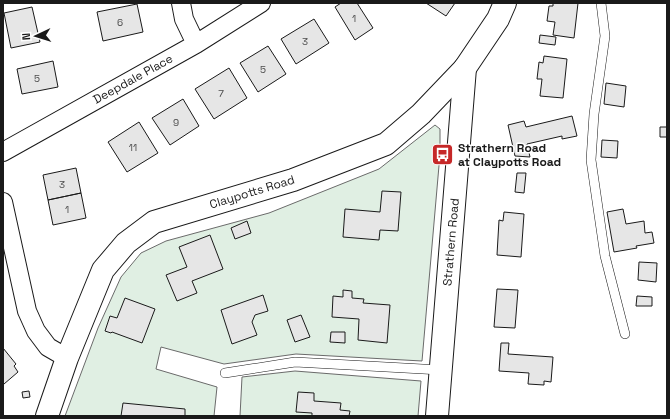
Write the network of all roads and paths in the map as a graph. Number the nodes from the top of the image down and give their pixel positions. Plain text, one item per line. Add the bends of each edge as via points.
1 (181, 3) edge
2 (261, 3) edge
3 (505, 3) edge
4 (601, 3) edge
5 (196, 44) junction
6 (465, 68) junction
7 (3, 152) edge
8 (3, 202) edge
9 (625, 334) dead end
10 (67, 358) junction
11 (441, 370) junction
12 (225, 373) dead end
13 (47, 416) edge
14 (437, 416) edge

1 - 5 street via 184,19
2 - 5 street, Deepdale Place
3 - 6 main road, Claypotts Road via 498,19
4 - 9 lane via 605,36 594,114 591,160 605,256
5 - 7 street, Deepdale Place
6 - 10 main road, Claypotts Road via 421,114 386,144 293,180 154,222 132,238 103,270
6 - 11 main road, Strathern Road
8 - 10 street via 27,311 36,331 48,347
10 - 13 main road, Claypotts Road
11 - 12 lane via 295,362
11 - 14 main road, Strathern Road

